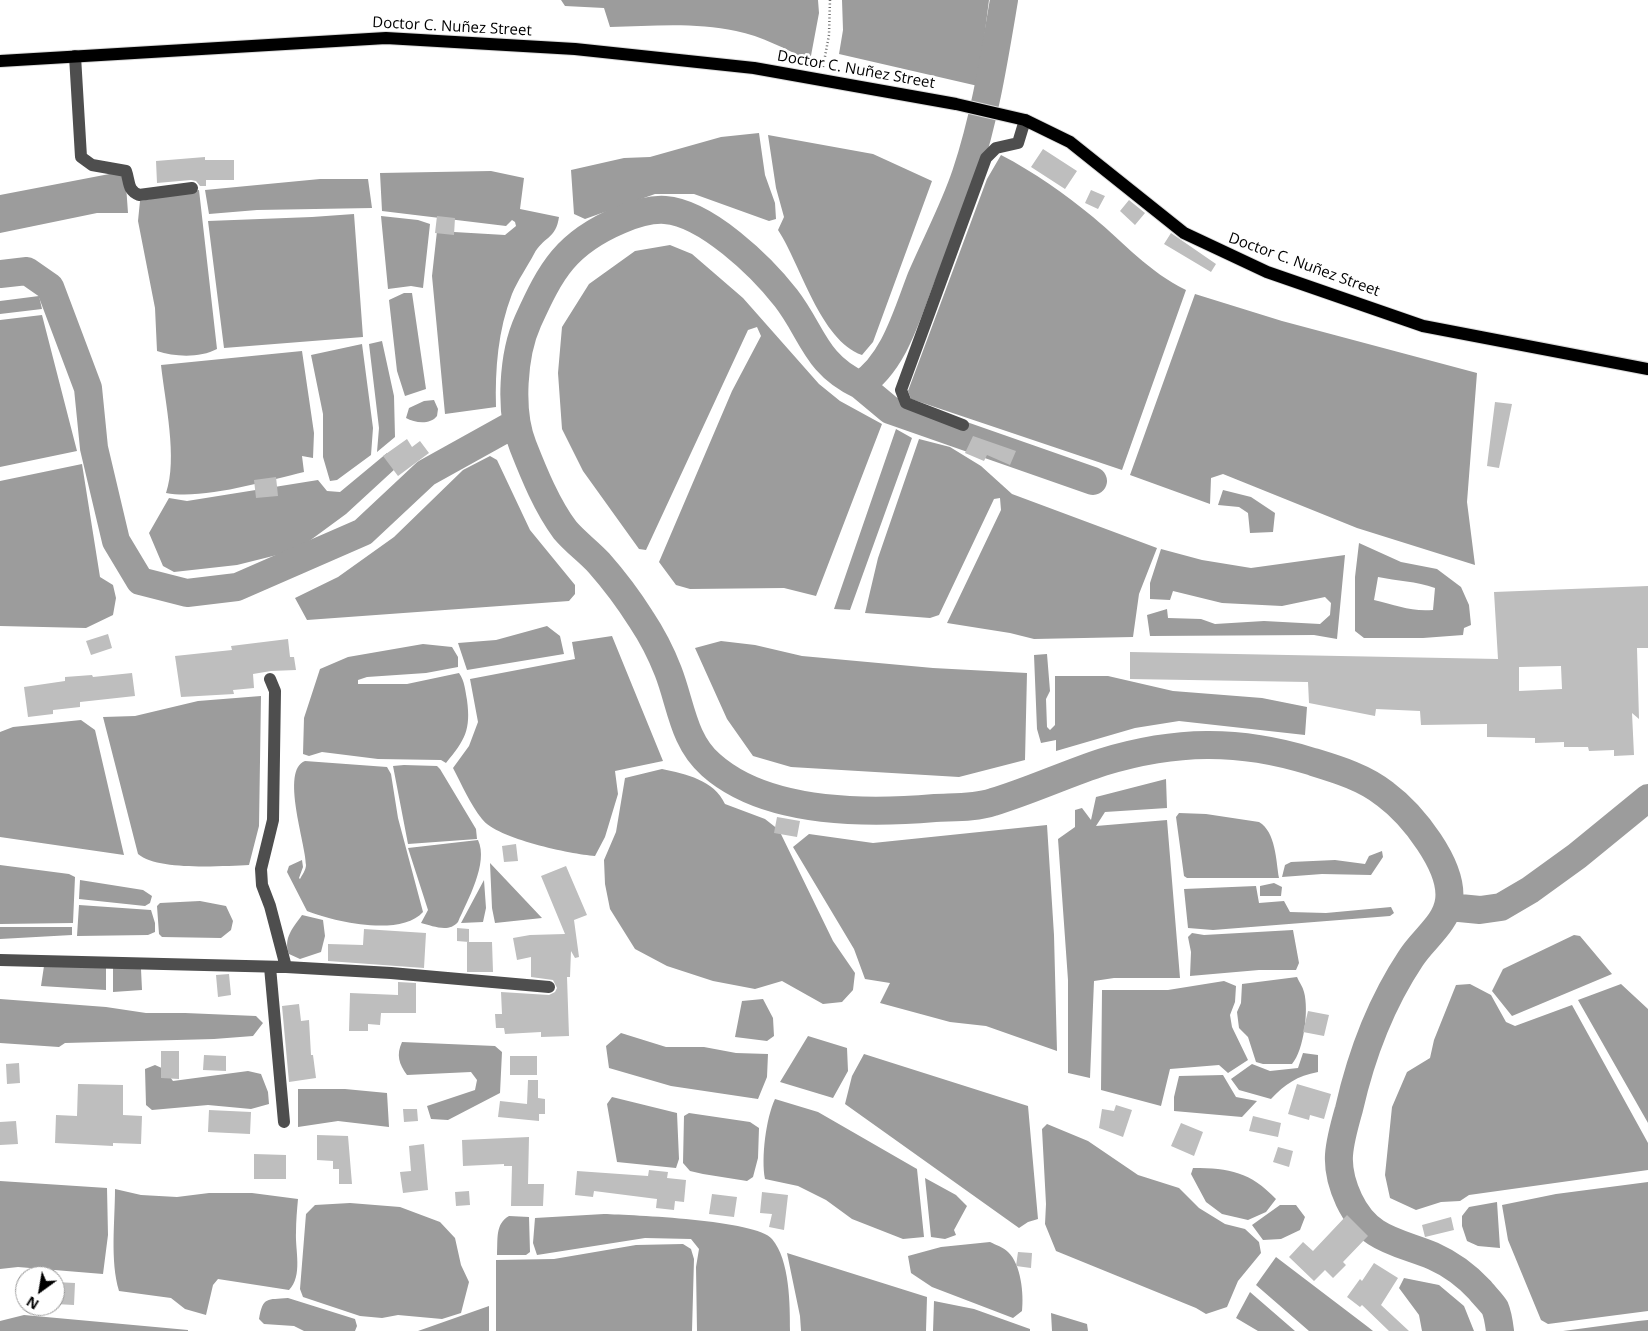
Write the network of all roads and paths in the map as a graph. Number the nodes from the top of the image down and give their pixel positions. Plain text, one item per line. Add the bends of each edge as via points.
1 (830, 0) edge
2 (74, 56) junction
3 (0, 62) edge
4 (821, 81) junction
5 (1025, 120) junction
6 (192, 188) dead end
7 (1648, 370) edge
8 (962, 425) dead end
9 (270, 679) dead end
10 (0, 960) edge
11 (270, 967) junction
12 (286, 967) junction
13 (549, 987) dead end
14 (284, 1122) dead end

1 - 4 path via 829,35
2 - 3 main road, Doctor C. Nuñez Street
2 - 4 main road, Doctor C. Nuñez Street via 386,38 584,50 754,68
2 - 6 street via 81,157 92,165 126,171 129,187 139,195
4 - 5 main road, Doctor C. Nuñez Street via 956,104
5 - 7 main road, Doctor C. Nuñez Street via 1070,142 1184,233 1267,272 1423,326
5 - 8 street via 1018,143 996,148 986,158 901,390 906,403
9 - 12 street via 275,691 273,820 261,869 262,885
10 - 11 street
11 - 12 street
11 - 14 street
12 - 13 street

